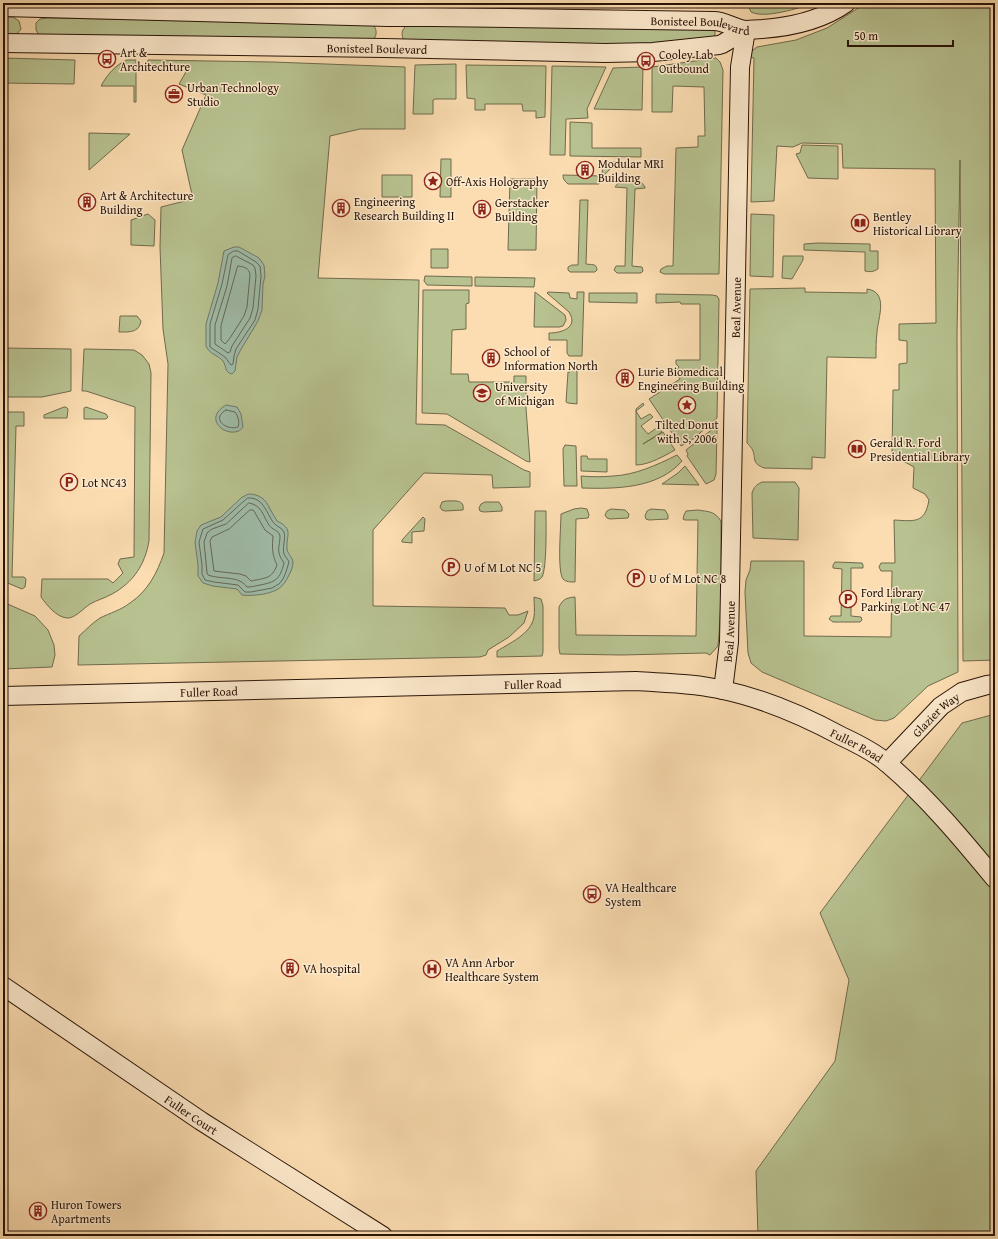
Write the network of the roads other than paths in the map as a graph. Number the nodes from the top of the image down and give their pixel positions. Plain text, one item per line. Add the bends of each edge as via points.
1 (846, 3) edge
2 (3, 7) edge
3 (746, 30) junction
4 (3, 43) edge
5 (995, 684) edge
6 (723, 690) junction
7 (3, 696) edge
8 (887, 763) junction
9 (995, 879) edge
10 (3, 986) edge
11 (383, 1236) edge

1 - 3 street via 815,18 785,26
2 - 3 street, Bonisteel Boulevard via 388,17 720,21
3 - 4 street, Bonisteel Boulevard via 719,45 653,52 605,53
3 - 6 street, Beal Avenue via 740,67 729,642
5 - 8 street, Glazier Way via 962,692 941,706
6 - 7 street, Fuller Road via 636,681
6 - 8 street, Fuller Road via 769,703 814,721
8 - 9 street, Fuller Road via 946,821
10 - 11 street, Fuller Court via 201,1121

